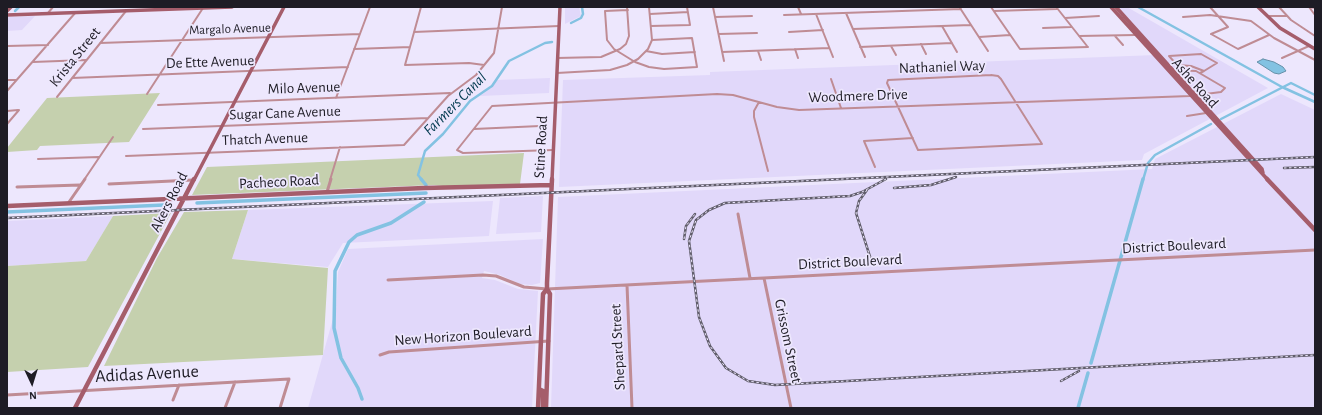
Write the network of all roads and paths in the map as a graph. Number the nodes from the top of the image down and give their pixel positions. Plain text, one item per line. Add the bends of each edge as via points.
1 (11, 7) edge
2 (53, 7) edge
3 (108, 7) edge
4 (221, 7) edge
5 (232, 7) edge
6 (284, 7) edge
7 (370, 7) edge
8 (421, 7) edge
9 (502, 7) edge
10 (560, 7) edge
11 (649, 7) edge
12 (687, 7) edge
13 (713, 7) edge
14 (798, 7) edge
15 (859, 7) edge
16 (991, 7) edge
17 (1111, 7) edge
18 (1116, 7) edge
19 (1210, 7) edge
20 (1257, 7) edge
21 (1279, 7) edge
22 (1309, 7) edge
23 (203, 8) junction
24 (960, 8) edge
25 (1057, 8) edge
26 (1315, 8) edge
27 (627, 9) edge
28 (7, 11) edge
29 (104, 11) junction
30 (126, 11) junction
31 (994, 11) junction
32 (76, 12) junction
33 (688, 12) junction
34 (861, 12) junction
35 (48, 13) junction
36 (846, 13) junction
37 (650, 14) junction
38 (801, 14) junction
39 (816, 14) junction
40 (7, 15) edge
41 (784, 15) dead end
42 (1315, 15) edge
43 (752, 16) dead end
44 (1099, 16) dead end
45 (1217, 16) junction
46 (1266, 16) junction
47 (1287, 16) junction
48 (715, 17) junction
49 (1183, 17) dead end
50 (1064, 18) junction
51 (971, 25) junction
52 (559, 26) junction
53 (652, 26) junction
54 (942, 26) junction
55 (1072, 27) junction
56 (499, 28) junction
57 (1043, 28) dead end
58 (853, 29) junction
59 (823, 30) junction
60 (414, 32) junction
61 (789, 32) dead end
62 (757, 33) dead end
63 (360, 34) junction
64 (719, 34) junction
65 (1010, 35) junction
66 (1115, 35) junction
67 (1136, 35) junction
68 (1269, 35) junction
69 (978, 36) junction
70 (1079, 36) junction
71 (1315, 36) edge
72 (268, 37) junction
73 (182, 40) junction
74 (652, 40) junction
75 (100, 43) junction
76 (952, 43) junction
77 (921, 44) junction
78 (48, 45) junction
79 (1123, 45) dead end
80 (7, 46) edge
81 (891, 46) junction
82 (1309, 46) junction
83 (410, 47) junction
84 (860, 47) junction
85 (830, 48) junction
86 (354, 49) junction
87 (795, 49) junction
88 (1154, 49) junction
89 (1315, 49) edge
90 (617, 51) junction
91 (646, 51) junction
92 (758, 51) junction
93 (988, 51) dead end
94 (695, 52) junction
95 (722, 52) junction
96 (957, 52) dead end
97 (1297, 52) junction
98 (926, 54) dead end
99 (896, 55) dead end
100 (1154, 56) junction
101 (833, 57) dead end
102 (864, 57) dead end
103 (557, 58) junction
104 (798, 58) dead end
105 (1282, 58) dead end
106 (87, 60) junction
107 (761, 60) dead end
108 (1315, 60) edge
109 (634, 61) junction
110 (724, 61) dead end
111 (33, 62) junction
112 (484, 65) junction
113 (348, 67) junction
114 (1173, 70) junction
115 (250, 71) junction
116 (1204, 71) junction
117 (557, 73) junction
118 (1200, 73) junction
119 (160, 75) junction
120 (72, 78) junction
121 (831, 79) dead end
122 (7, 80) edge
123 (17, 80) junction
124 (7, 91) edge
125 (451, 93) junction
126 (147, 94) dead end
127 (1196, 95) junction
128 (1190, 96) junction
129 (57, 97) dead end
130 (336, 98) junction
131 (234, 102) junction
132 (759, 102) junction
133 (555, 103) junction
134 (1016, 103) junction
135 (158, 105) dead end
136 (897, 106) junction
137 (841, 108) junction
138 (7, 111) edge
139 (1206, 113) junction
140 (1188, 116) dead end
141 (428, 118) junction
142 (7, 124) edge
143 (222, 126) junction
144 (540, 126) dead end
145 (473, 129) junction
146 (143, 130) dead end
147 (113, 137) dead end
148 (913, 138) junction
149 (340, 147) junction
150 (553, 150) junction
151 (208, 153) junction
152 (126, 156) dead end
153 (100, 157) junction
154 (38, 159) dead end
155 (875, 167) dead end
156 (768, 171) dead end
157 (1263, 173) junction
158 (194, 180) junction
159 (109, 184) dead end
160 (81, 185) junction
161 (551, 185) junction
162 (17, 188) dead end
163 (326, 192) junction
164 (184, 199) junction
165 (69, 202) junction
166 (7, 206) edge
167 (738, 214) dead end
168 (1315, 230) edge
169 (1315, 250) edge
170 (750, 278) junction
171 (764, 278) junction
172 (388, 280) dead end
173 (626, 285) junction
174 (547, 289) junction
175 (541, 342) junction
176 (549, 342) junction
177 (380, 355) dead end
178 (235, 382) junction
179 (179, 385) junction
180 (539, 389) junction
181 (84, 391) junction
182 (7, 395) edge
183 (173, 400) dead end
184 (75, 408) edge
185 (225, 408) edge
186 (280, 408) edge
187 (538, 408) edge
188 (542, 408) edge
189 (546, 408) edge
190 (632, 408) edge
191 (791, 408) edge

1 - 28 street
2 - 35 street
3 - 29 street
4 - 5 street
4 - 23 street
6 - 72 street, Akers Road
7 - 63 street
8 - 60 street
9 - 56 street
10 - 52 street, Stine Road
11 - 37 street
12 - 33 street
13 - 48 street
14 - 38 street
15 - 34 street
16 - 31 street
17 - 67 street, Ashe Road
18 - 88 street, Ashe Road
19 - 45 street
20 - 46 street
21 - 47 street
22 - 26 street
22 - 42 street
23 - 30 street
23 - 73 street
24 - 34 street
24 - 51 street
25 - 31 street
25 - 50 street
27 - 90 street via 629,39
27 - 90 street via 605,11 607,40
29 - 30 street
29 - 32 street
30 - 75 street, Krista Street
31 - 65 street
32 - 35 street
32 - 78 street
33 - 37 street
33 - 53 street via 690,25
34 - 36 street
35 - 40 street
36 - 39 street
36 - 58 street
37 - 53 street
38 - 39 street
38 - 41 street
39 - 59 street
43 - 48 street
44 - 50 street
45 - 49 street
45 - 68 street via 1251,20
45 - 68 street via 1228,27 1211,34 1238,49
46 - 47 street
46 - 82 street via 1286,33
47 - 71 street
48 - 64 street
50 - 55 street
51 - 54 street
51 - 69 street
52 - 56 street
52 - 103 street, Stine Road
53 - 74 street
54 - 58 street
54 - 76 street
55 - 57 street
55 - 70 street
56 - 60 street
56 - 112 street via 496,50
58 - 84 street
59 - 61 street
59 - 85 street
60 - 83 street
62 - 64 street
63 - 72 street, Margalo Avenue
63 - 86 street
64 - 95 street
65 - 69 street
65 - 70 street via 1020,49 1088,47
66 - 67 street
66 - 70 street
66 - 79 street
67 - 88 street
67 - 100 street, Ashe Road
68 - 97 street
69 - 93 street
72 - 73 street, Margalo Avenue
72 - 115 street, Akers Road
73 - 75 street, Margalo Avenue
73 - 119 street
74 - 91 street
74 - 94 street via 692,38
75 - 106 street, Krista Street
76 - 77 street
76 - 96 street
77 - 81 street
77 - 98 street
78 - 80 street
78 - 111 street
81 - 84 street
81 - 99 street
82 - 89 street
82 - 97 street
83 - 86 street
83 - 112 street via 405,65
84 - 102 street
85 - 87 street
85 - 101 street
86 - 113 street
87 - 92 street
87 - 104 street
88 - 114 street, Ashe Road
90 - 103 street via 597,57
90 - 109 street
91 - 94 street via 662,54
91 - 109 street
92 - 95 street
92 - 107 street
94 - 109 street via 697,67 659,68 644,66
95 - 110 street
97 - 105 street
97 - 108 street
100 - 114 street
100 - 128 street, Ashe Road
103 - 117 street, Stine Road
106 - 111 street
106 - 120 street, Krista Street
109 - 117 street via 604,71
111 - 123 street
112 - 125 street via 472,79
113 - 115 street, De Ette Avenue
113 - 130 street
114 - 118 street
114 - 127 street, Ashe Road
115 - 119 street, De Ette Avenue
115 - 131 street, Akers Road
116 - 116 street via 1217,63 1201,54 1169,56 1177,65 1191,66
116 - 118 street
117 - 133 street, Stine Road
118 - 127 street, Woodmere Drive via 1225,88 1221,92
119 - 120 street, De Ette Avenue
119 - 126 street
120 - 129 street, Krista Street
121 - 137 street
122 - 123 street
123 - 124 street
125 - 130 street, Milo Avenue
125 - 141 street
127 - 128 street, Woodmere Drive
127 - 157 street, Ashe Road
128 - 134 street, Woodmere Drive
128 - 139 street, Ashe Road
130 - 131 street, Milo Avenue
131 - 135 street, Milo Avenue
131 - 143 street, Akers Road
132 - 133 street, Woodmere Drive via 733,95 717,94
132 - 137 street, Woodmere Drive via 791,109
132 - 156 street via 754,110 754,117
133 - 145 street, Woodmere Drive via 492,106
133 - 150 street, Stine Road
134 - 136 street, Woodmere Drive
134 - 136 street, Nathaniel Way via 998,76 888,80
134 - 148 street via 1042,144 918,150
136 - 137 street, Woodmere Drive
136 - 148 street
138 - 142 street via 19,110
139 - 140 street
139 - 157 street, Ashe Road
141 - 143 street, Sugar Cane Avenue
141 - 149 street, Thatch Avenue via 404,144
143 - 146 street, Sugar Cane Avenue
143 - 151 street, Akers Road
144 - 145 street
145 - 150 street via 458,147 458,152
147 - 153 street
148 - 155 street via 864,141
149 - 151 street, Thatch Avenue
149 - 163 street
150 - 161 street, Stine Road
151 - 152 street, Thatch Avenue
151 - 158 street, Akers Road
153 - 154 street
153 - 160 street
157 - 168 street, Ashe Road
158 - 159 street
158 - 164 street, Akers Road
160 - 162 street
160 - 165 street
161 - 163 street, Pacheco Road
161 - 174 street, Stine Road
163 - 164 street, Pacheco Road
164 - 165 street, Pacheco Road
164 - 181 street, Akers Road
165 - 166 street, Pacheco Road
167 - 170 street
169 - 171 street, District Boulevard
170 - 171 street, District Boulevard
170 - 173 street, District Boulevard
171 - 191 street, Grissom Street
172 - 174 street, District Boulevard via 489,275 524,288
173 - 174 street, District Boulevard
173 - 190 street, Shepard Street
174 - 175 street, Stine Road via 543,294
174 - 176 street, Stine Road via 550,294
175 - 176 street, New Horizon Boulevard
175 - 177 street, New Horizon Boulevard
175 - 180 street, Stine Road
176 - 189 street, Stine Road
178 - 179 street, Adidas Avenue
178 - 185 street
178 - 186 street, Adidas Avenue via 289,379
179 - 181 street, Adidas Avenue
179 - 183 street
180 - 187 street, Stine Road
180 - 188 street via 543,391
181 - 182 street, Adidas Avenue
181 - 184 street, Akers Road

